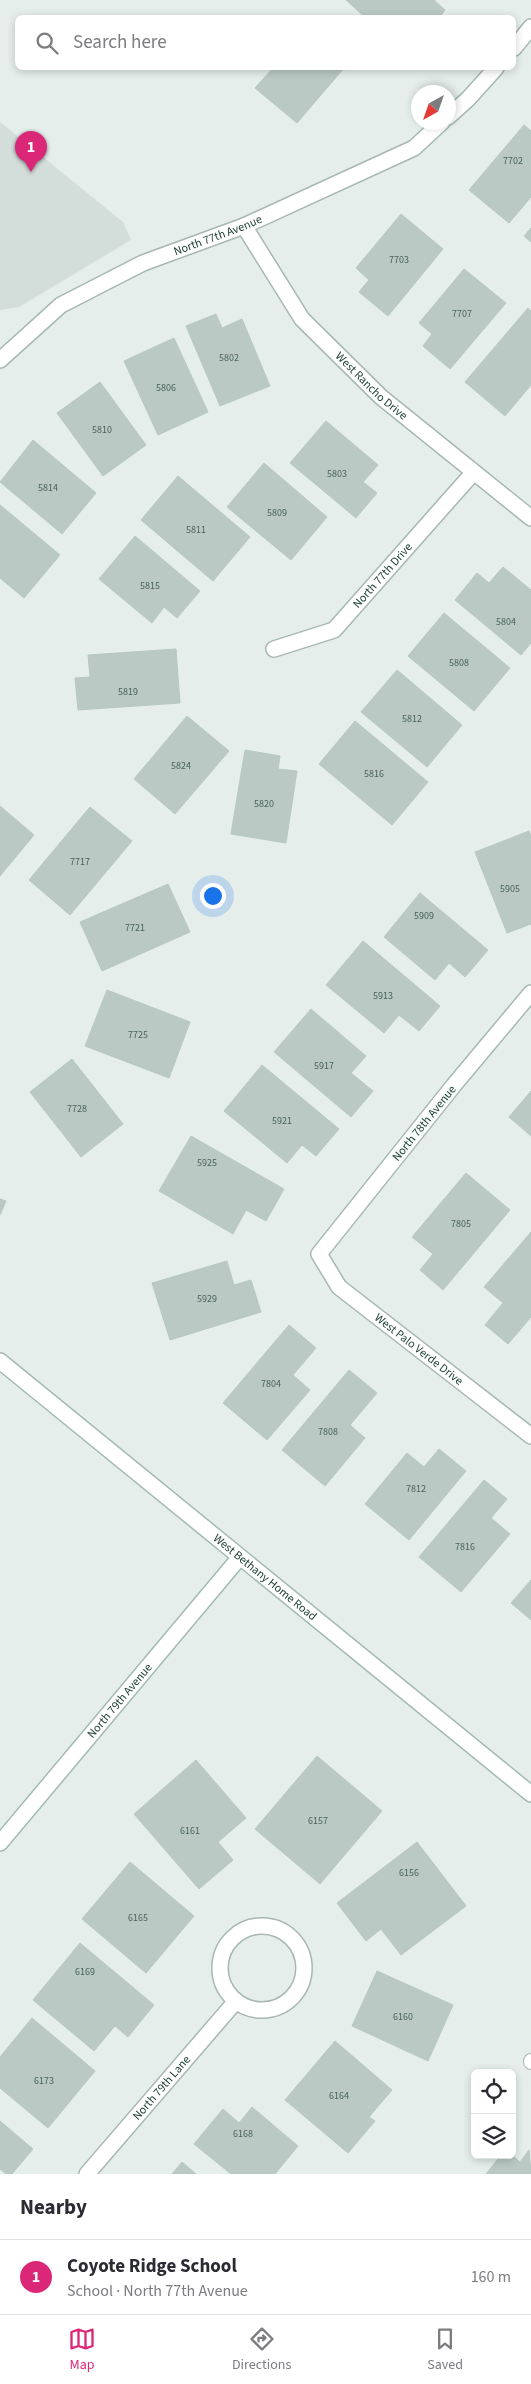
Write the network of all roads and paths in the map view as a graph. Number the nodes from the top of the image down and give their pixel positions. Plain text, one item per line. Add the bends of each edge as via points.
1 (494, 70) edge
2 (456, 110) edge
3 (433, 130) edge
4 (244, 226) junction
5 (0, 360) edge
6 (474, 473) junction
7 (531, 518) edge
8 (274, 649) dead end
9 (531, 993) edge
10 (319, 1254) joint
11 (0, 1361) edge
12 (531, 1436) edge
13 (240, 1557) junction
14 (531, 1794) edge
15 (0, 1843) edge
16 (236, 2001) junction
17 (87, 2174) edge

1 - 2 street
3 - 4 street, North 77th Avenue via 414,148
4 - 5 street, North 77th Avenue via 143,263 61,305
4 - 6 street, West Rancho Drive via 302,320 381,397
6 - 7 street, West Rancho Drive
6 - 8 street, North 77th Drive via 334,630
9 - 10 street, North 78th Avenue
10 - 12 street, West Palo Verde Drive via 339,1288
11 - 13 street, West Bethany Home Road
13 - 14 street, West Bethany Home Road
13 - 15 street, North 79th Avenue
16 - 16 street via 248,2008 262,2010 287,2002 297,1992 304,1966 302,1953 295,1941 271,1926 243,1930 232,1938 220,1963 221,1978
16 - 17 street, North 79th Lane

